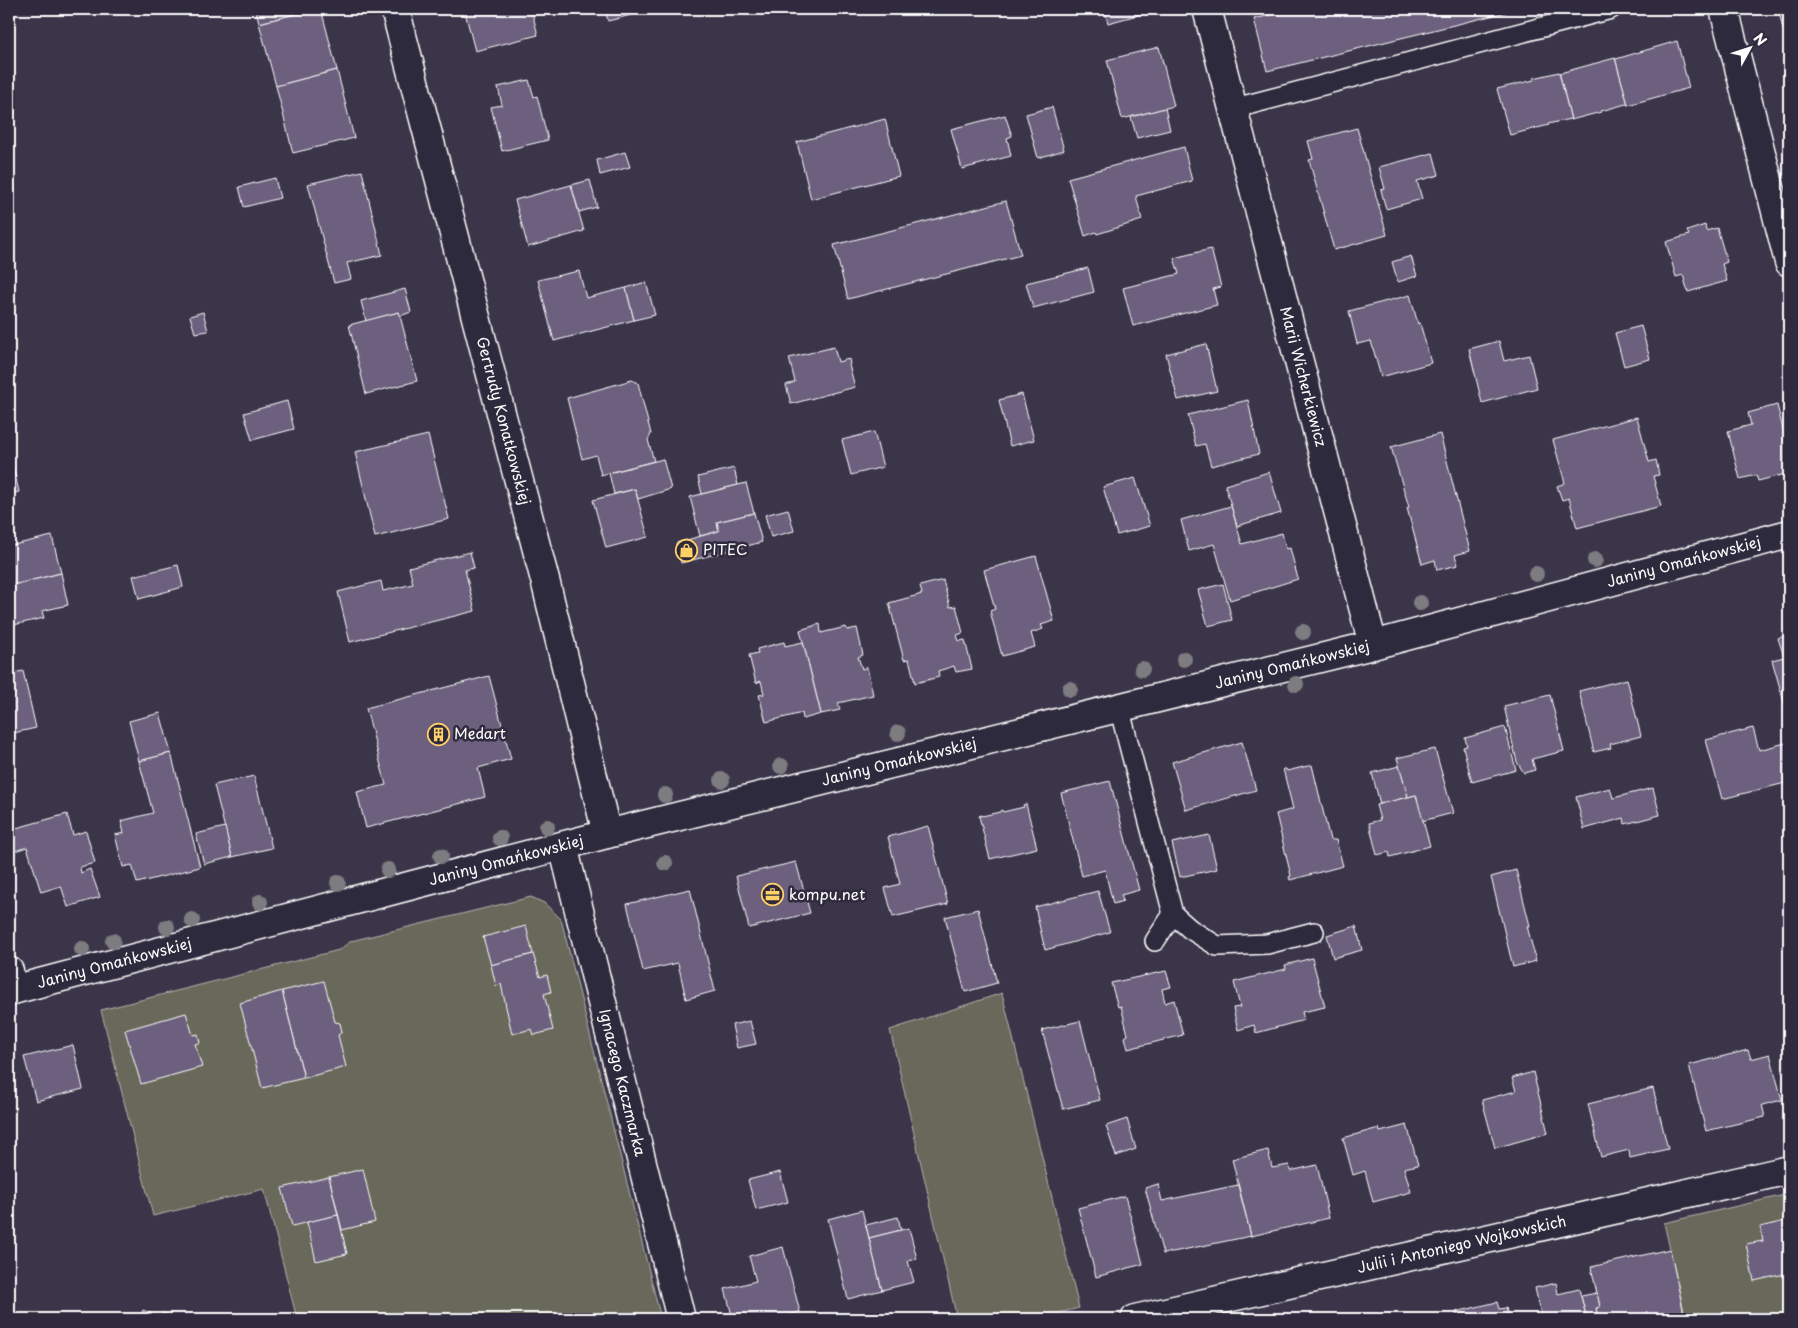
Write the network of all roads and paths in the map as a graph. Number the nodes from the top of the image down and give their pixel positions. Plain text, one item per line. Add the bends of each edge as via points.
1 (395, 9) edge
2 (1207, 9) edge
3 (1611, 9) edge
4 (1724, 9) edge
5 (1232, 109) junction
6 (1789, 262) edge
7 (1789, 534) edge
8 (1373, 645) junction
9 (1119, 707) junction
10 (607, 834) junction
11 (563, 846) junction
12 (1173, 914) junction
13 (1314, 932) dead end
14 (1155, 941) dead end
15 (10, 984) edge
16 (1789, 1170) edge
17 (681, 1319) edge
18 (1135, 1319) edge

1 - 10 street, Gertrudy Konatkowskiej via 546,584
2 - 5 street, Marii Wicherkiewicz
3 - 5 lane
4 - 6 street
5 - 8 street, Marii Wicherkiewicz
7 - 8 street, Janiny Omańkowskiej
8 - 9 street, Janiny Omańkowskiej
9 - 10 street, Janiny Omańkowskiej
9 - 12 lane
10 - 11 street, Janiny Omańkowskiej
11 - 15 street, Janiny Omańkowskiej
11 - 17 street, Ignacego Kaczmarka
12 - 13 lane via 1218,946 1267,944
12 - 14 lane
16 - 18 street, Julii i Antoniego Wojkowskich

